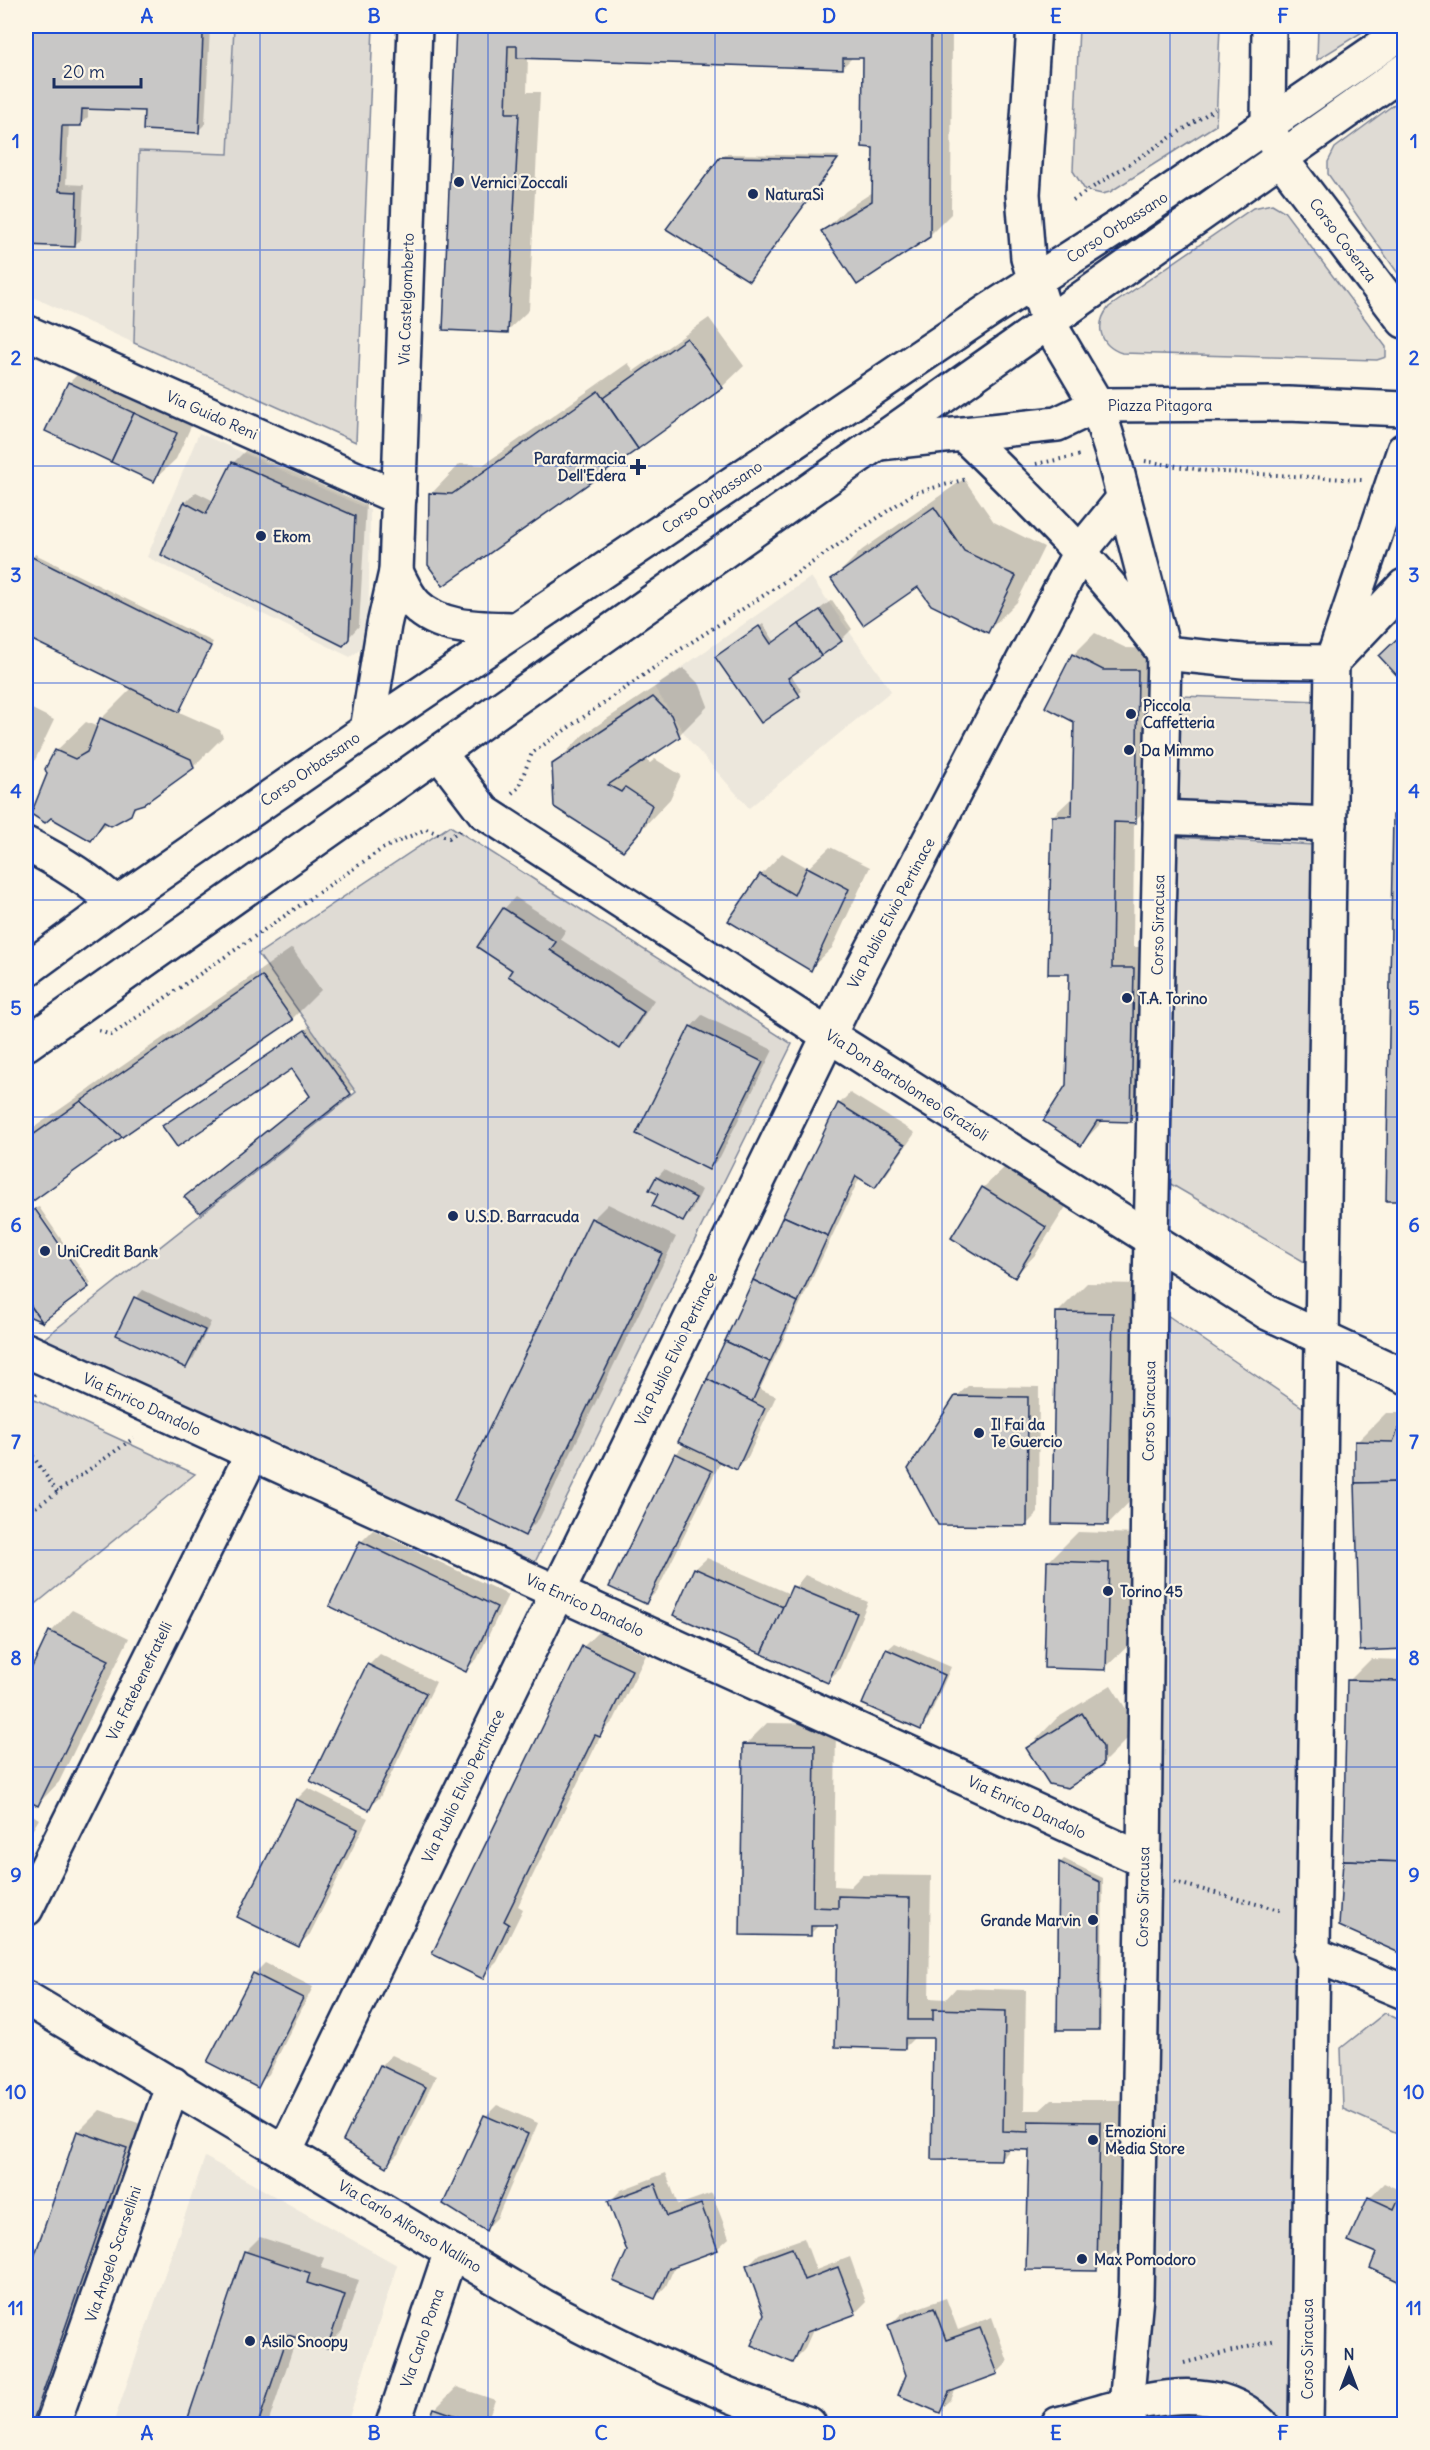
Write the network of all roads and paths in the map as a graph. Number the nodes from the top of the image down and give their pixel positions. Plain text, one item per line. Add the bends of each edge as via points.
1 (415, 26) edge
2 (1034, 26) edge
3 (1269, 26) edge
4 (1404, 31) edge
5 (1404, 71) edge
6 (1215, 109) dead end
7 (1268, 125) junction
8 (1281, 159) junction
9 (1073, 200) dead end
10 (1033, 281) junction
11 (1404, 321) edge
12 (1048, 322) junction
13 (26, 332) edge
14 (1097, 405) junction
15 (1404, 409) edge
16 (964, 435) junction
17 (879, 443) junction
18 (1404, 450) edge
19 (1113, 456) junction
20 (1001, 471) junction
21 (1393, 481) junction
22 (399, 498) junction
23 (1124, 498) junction
24 (1080, 552) junction
25 (396, 572) junction
26 (1404, 586) edge
27 (515, 629) junction
28 (1164, 653) junction
29 (1332, 662) junction
30 (367, 730) junction
31 (440, 754) junction
32 (1160, 817) junction
33 (1330, 824) junction
34 (26, 844) edge
35 (116, 904) junction
36 (26, 970) edge
37 (829, 1035) junction
38 (26, 1044) edge
39 (1151, 1239) junction
40 (1321, 1338) junction
41 (26, 1350) edge
42 (1404, 1376) edge
43 (37, 1394) dead end
44 (26, 1402) edge
45 (134, 1438) dead end
46 (26, 1446) edge
47 (31, 1454) junction
48 (252, 1454) junction
49 (26, 1458) edge
50 (57, 1491) junction
51 (26, 1514) edge
52 (557, 1593) junction
53 (1144, 1871) junction
54 (26, 1909) edge
55 (1312, 1918) junction
56 (1311, 1953) junction
57 (1404, 1992) edge
58 (26, 1998) edge
59 (173, 2084) junction
60 (285, 2152) junction
61 (451, 2251) junction
62 (1307, 2337) junction
63 (1179, 2365) dead end
64 (1128, 2415) edge
65 (770, 2419) edge
66 (53, 2424) edge
67 (393, 2424) edge
68 (809, 2424) edge
69 (1058, 2424) edge
70 (1261, 2424) edge
71 (1306, 2424) edge

1 - 22 street, Via Castelgomberto
2 - 10 street, Piazza Pitagora via 1023,194 1023,228
3 - 7 street
4 - 7 street, Corso Orbassano
5 - 8 street
6 - 9 path
7 - 8 street
7 - 10 street, Corso Orbassano
8 - 11 street, Corso Cosenza
8 - 12 street
10 - 12 street, Piazza Pitagora
10 - 27 street, Corso Orbassano
12 - 14 street, Piazza Pitagora
12 - 17 street
13 - 22 street, Via Guido Reni
14 - 15 street, Piazza Pitagora
14 - 16 street via 1057,424
14 - 19 street, Corso Siracusa
16 - 17 street
16 - 20 street
17 - 31 street
18 - 21 street, Corso Siracusa
19 - 20 path via 1086,454
19 - 21 path via 1217,472
19 - 23 street, Corso Siracusa
20 - 24 street
21 - 29 street, Corso Siracusa
22 - 25 street, Via Castelgomberto
23 - 24 street
23 - 28 street, Corso Siracusa
24 - 28 street
24 - 37 street, Via Publio Elvio Pertinace
25 - 27 street via 416,604 430,615 472,627
25 - 30 street, Via Castelgomberto
26 - 29 street
27 - 30 street, Corso Orbassano
28 - 29 street via 1243,661
28 - 32 street, Corso Siracusa
29 - 33 street, Corso Siracusa
30 - 35 street, Corso Orbassano
31 - 37 street, Via Don Bartolomeo Grazioli via 484,812
31 - 38 street
32 - 33 street
32 - 39 street, Corso Siracusa
33 - 40 street, Corso Siracusa
34 - 35 street via 55,859
35 - 36 street, Corso Orbassano
37 - 39 street, Via Don Bartolomeo Grazioli
37 - 52 street, Via Publio Elvio Pertinace
39 - 40 street, Via Don Bartolomeo Grazioli via 1268,1313
39 - 53 street, Corso Siracusa
40 - 42 street, Via Don Bartolomeo Grazioli
40 - 55 street, Corso Siracusa
41 - 48 street, Via Enrico Dandolo
43 - 44 path
45 - 50 path
46 - 47 path
47 - 49 path
47 - 50 path
48 - 52 street, Via Enrico Dandolo
48 - 54 street, Via Fatebenefratelli
50 - 51 path
52 - 53 street, Via Enrico Dandolo
52 - 60 street, Via Publio Elvio Pertinace
53 - 55 path
53 - 64 street, Corso Siracusa via 1136,2296
55 - 56 street, Corso Siracusa
56 - 57 street
56 - 62 street, Corso Siracusa
58 - 59 street, Via Carlo Alfonso Nallino
59 - 60 street, Via Carlo Alfonso Nallino
59 - 66 street, Via Angelo Scarsellini
60 - 61 street, Via Carlo Alfonso Nallino
61 - 65 street, Via Carlo Alfonso Nallino via 609,2342
61 - 67 street, Via Carlo Poma
62 - 63 path via 1290,2337
62 - 71 street, Corso Siracusa
64 - 69 street
64 - 70 street via 1179,2396 1229,2404
65 - 68 street, Via Carlo Alfonso Nallino

